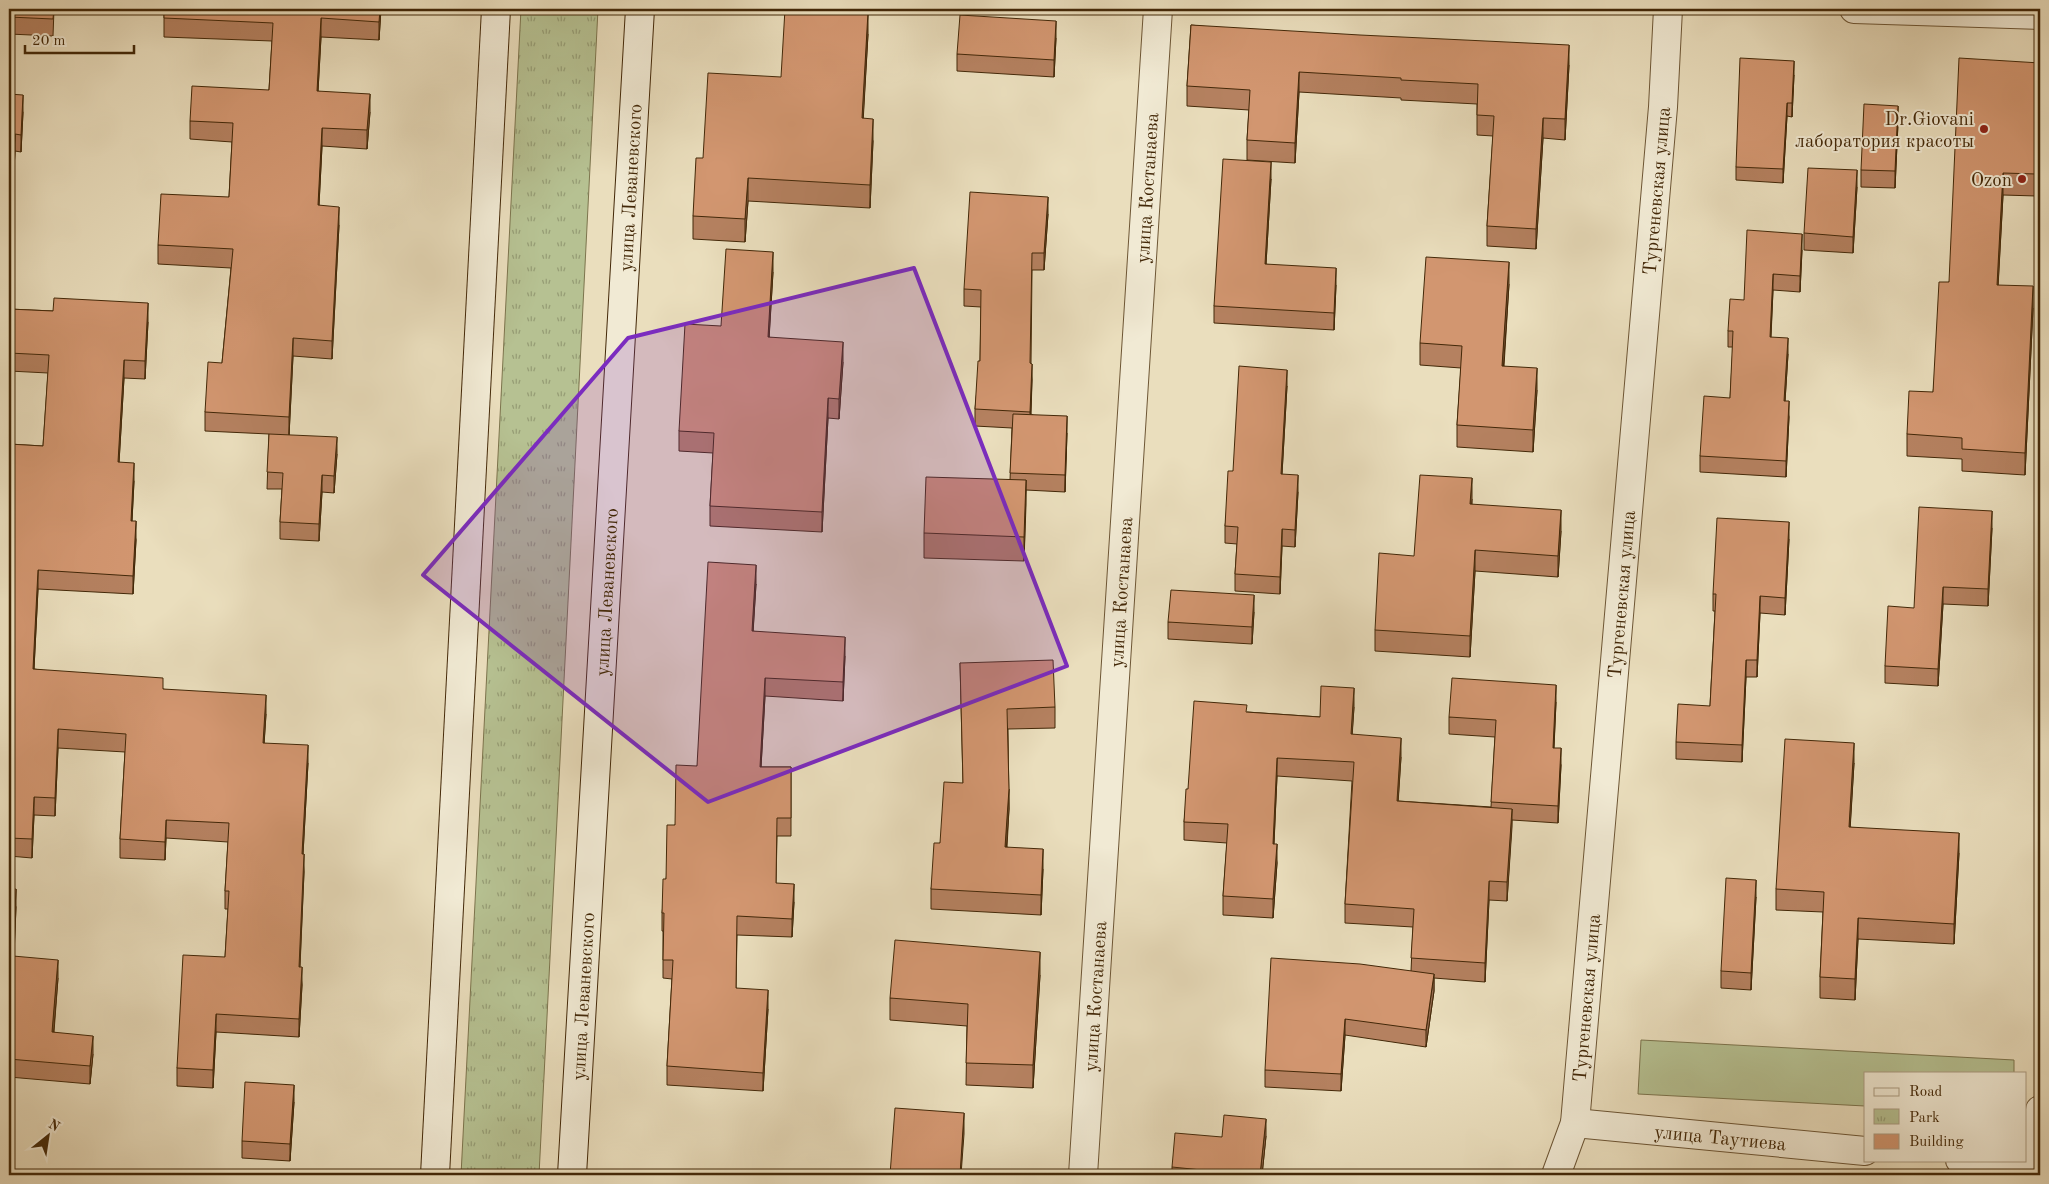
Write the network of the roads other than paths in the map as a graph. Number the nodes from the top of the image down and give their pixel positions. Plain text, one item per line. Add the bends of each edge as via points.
1 (496, 9) edge
2 (640, 9) edge
3 (1158, 9) edge
4 (1668, 9) edge
5 (1854, 9) edge
6 (2040, 15) edge
7 (2040, 1110) edge
8 (1575, 1122) junction
9 (1864, 1151) edge
10 (1980, 1162) edge
11 (2039, 1168) edge
12 (435, 1175) edge
13 (572, 1175) edge
14 (1083, 1175) edge
15 (1556, 1175) edge

1 - 12 street
2 - 13 street, улица Леваневского
3 - 14 street, улица Костанаева
4 - 8 street, Тургеневская улица via 1663,107
5 - 6 street
7 - 11 street
8 - 9 street, улица Таутиева
8 - 15 street, Тургеневская улица
10 - 11 street

